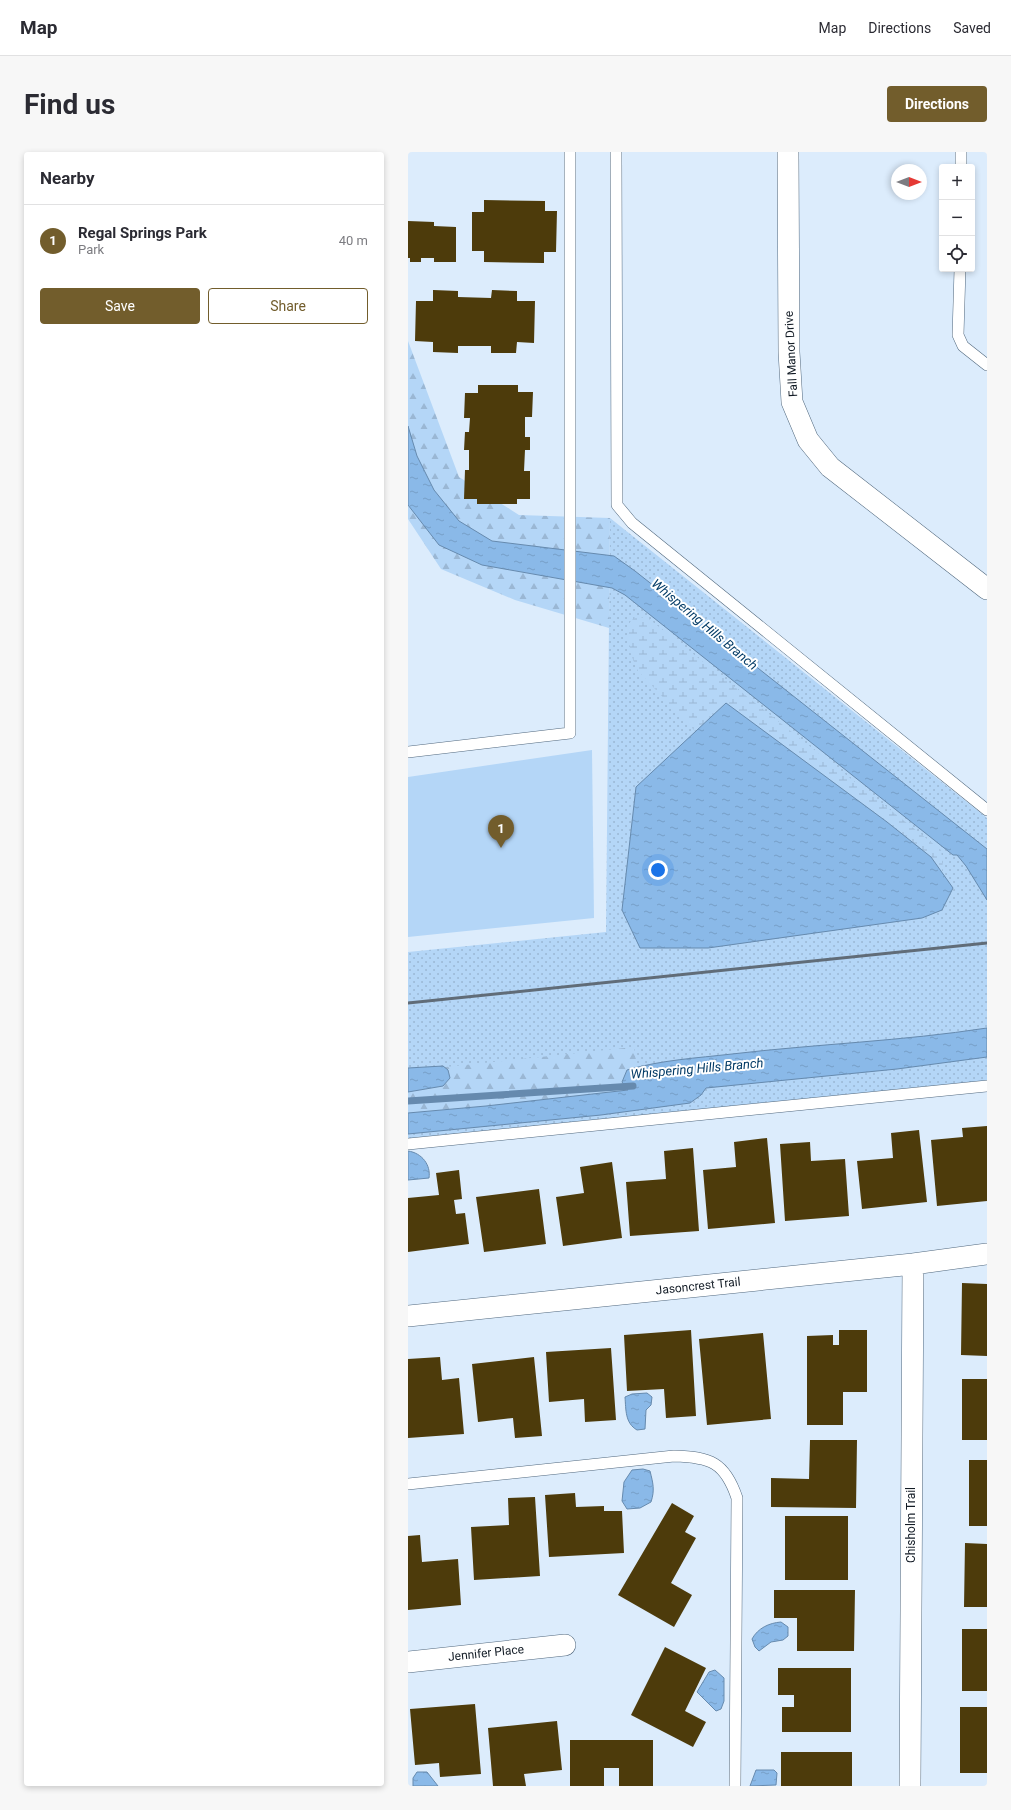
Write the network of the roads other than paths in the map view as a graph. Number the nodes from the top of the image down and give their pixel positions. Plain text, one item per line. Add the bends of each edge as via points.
1 (570, 152) edge
2 (616, 152) edge
3 (788, 152) edge
4 (961, 152) edge
5 (960, 164) edge
6 (960, 272) edge
7 (987, 365) edge
8 (987, 589) edge
9 (408, 752) edge
10 (987, 810) edge
11 (987, 1086) edge
12 (408, 1144) edge
13 (987, 1254) edge
14 (913, 1264) junction
15 (408, 1316) edge
16 (408, 1484) edge
17 (564, 1645) dead end
18 (408, 1662) edge
19 (735, 1786) edge
20 (910, 1786) edge

1 - 9 lane via 570,733
2 - 10 lane via 617,505 632,523
3 - 8 street, Fall Manor Drive via 791,388 792,402 808,440 830,467
4 - 5 lane
6 - 7 lane via 958,335 963,346
11 - 12 lane
13 - 14 street, Jasoncrest Trail
14 - 15 street, Jasoncrest Trail
14 - 20 street, Chisholm Trail
16 - 19 lane via 674,1456 697,1457 712,1462 724,1471 737,1498
17 - 18 street, Jennifer Place

